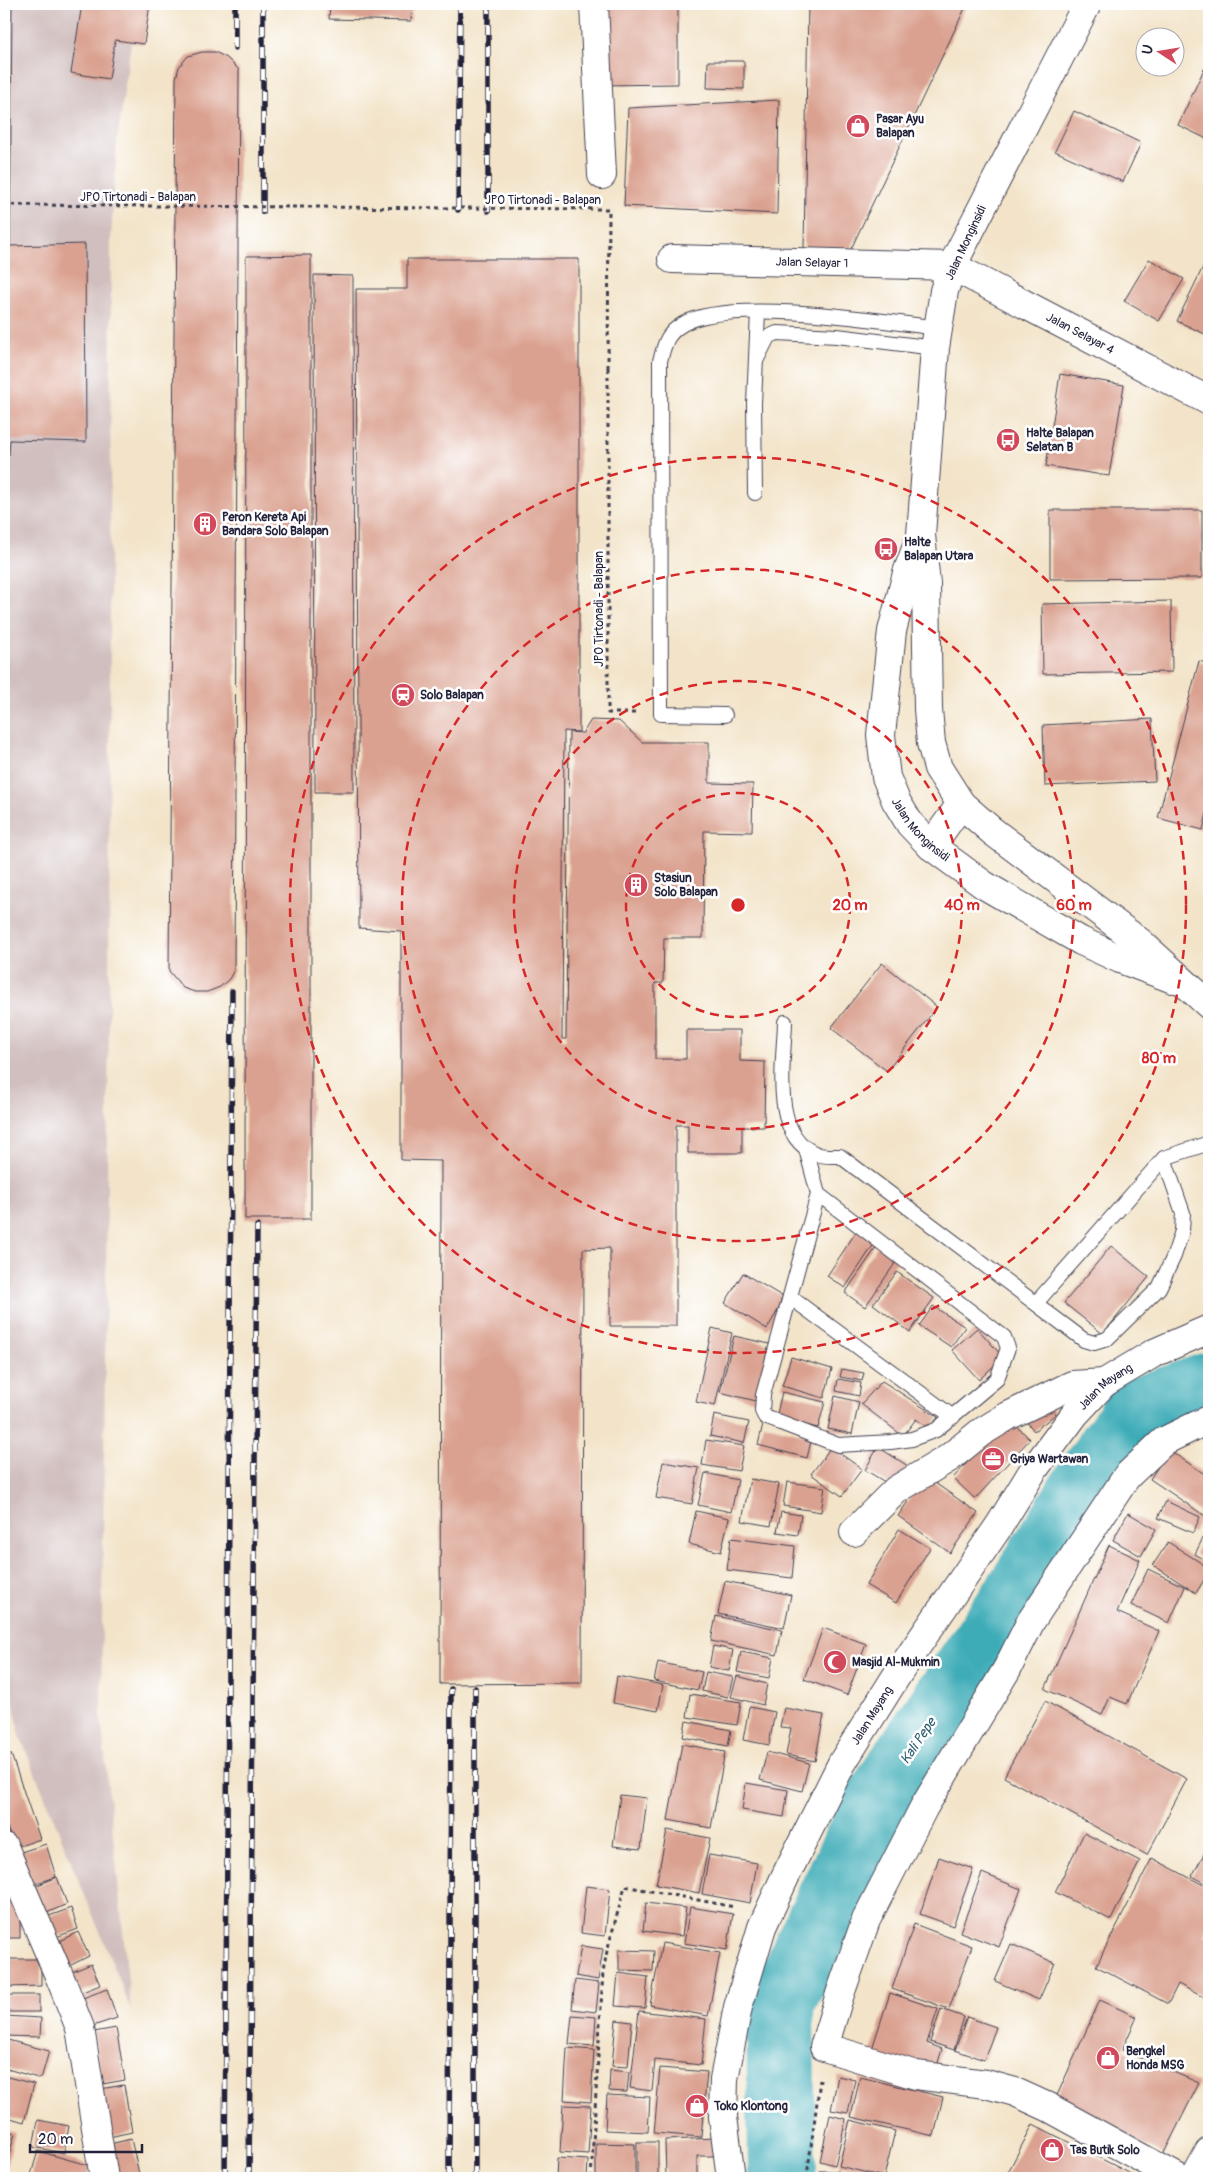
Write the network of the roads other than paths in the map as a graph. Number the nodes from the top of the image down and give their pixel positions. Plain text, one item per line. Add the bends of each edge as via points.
1 (594, 4) edge
2 (1087, 4) edge
3 (602, 174) dead end
4 (672, 259) dead end
5 (952, 266) junction
6 (758, 312) junction
7 (936, 338) junction
8 (756, 361) junction
9 (1209, 401) edge
10 (755, 493) dead end
11 (921, 535) junction
12 (725, 715) dead end
13 (961, 804) junction
14 (931, 846) junction
15 (1188, 984) junction
16 (1209, 1005) edge
17 (785, 1022) dead end
18 (1209, 1143) edge
19 (806, 1149) junction
20 (1164, 1158) junction
21 (818, 1194) junction
22 (790, 1297) junction
23 (1036, 1303) junction
24 (1209, 1329) edge
25 (1104, 1383) junction
26 (953, 1417) junction
27 (1209, 1420) edge
28 (854, 1532) dead end
29 (4, 1847) edge
30 (1209, 2152) edge
31 (104, 2178) edge
32 (731, 2178) edge
33 (1178, 2178) edge
34 (1195, 2178) edge

1 - 3 street
2 - 5 street, Jalan Monginsidi
4 - 5 street, Jalan Selayar 1
5 - 7 street, Jalan Monginsidi
5 - 9 street, Jalan Selayar 4
6 - 7 lane via 858,318
6 - 8 lane
6 - 12 lane via 705,316 684,323 666,339 660,361 661,714
7 - 8 lane via 777,333 768,337
7 - 11 street, Jalan Monginsidi
8 - 10 lane
11 - 13 street, Jalan Monginsidi via 926,584 931,743 938,768
11 - 14 street, Jalan Monginsidi via 892,631 881,735 886,777 896,801 910,824
13 - 14 street
13 - 15 street, Jalan Monginsidi via 1023,856 1141,943
14 - 15 street, Jalan Monginsidi via 984,885 1081,941
15 - 16 street, Jalan Monginsidi
17 - 19 lane via 786,1118 796,1140
18 - 20 lane
19 - 21 lane
19 - 23 lane via 819,1155 840,1156
20 - 23 lane
20 - 23 lane via 1182,1213 1182,1231 1159,1288 1107,1339 1094,1343 1084,1340
21 - 22 lane
21 - 26 lane via 1004,1337 1008,1348 996,1379
22 - 26 lane
22 - 26 lane via 763,1395 762,1411 765,1416 838,1445 912,1439 936,1430
24 - 25 street, Jalan Mayang via 1154,1353
25 - 28 street via 1072,1385 1008,1416 949,1458 896,1490
25 - 32 street, Jalan Mayang via 1075,1414 1034,1469 872,1713 842,1763 769,1912 738,2007 724,2078 723,2117
27 - 33 street via 1164,1441 1127,1476 1030,1622 1007,1669 924,1807 866,1920 824,2047 916,2074 986,2084 1015,2092
29 - 31 street via 80,2028
30 - 34 street

